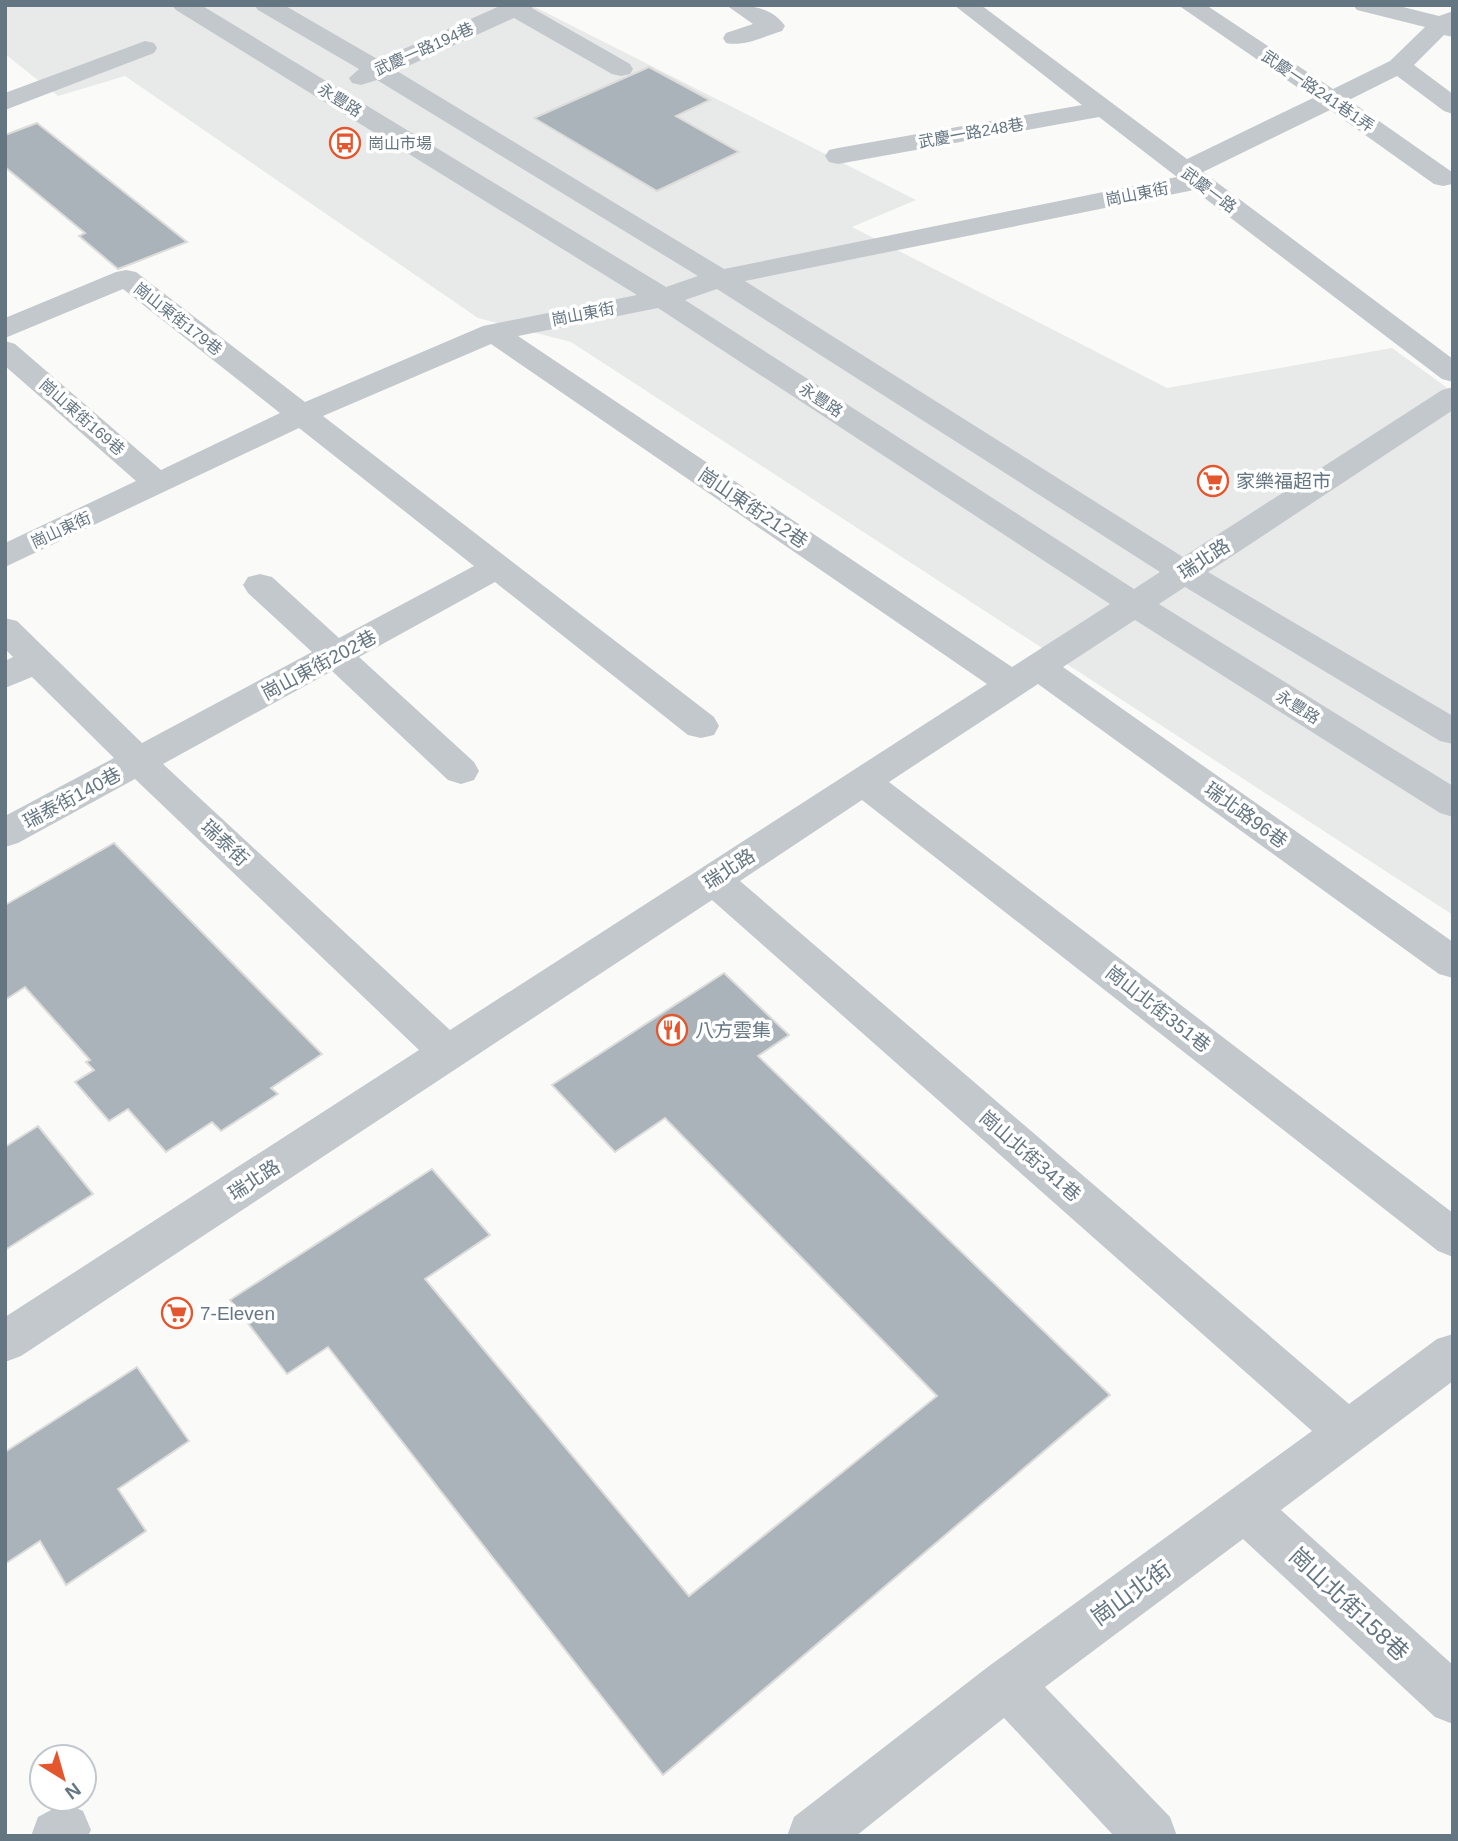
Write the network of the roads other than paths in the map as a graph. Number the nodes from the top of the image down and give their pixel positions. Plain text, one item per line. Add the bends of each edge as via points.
1 (184, 5) edge
2 (266, 5) edge
3 (738, 5) edge
4 (1190, 5) edge
5 (1365, 5) edge
6 (518, 7) edge
7 (987, 13) edge
8 (1449, 24) edge
9 (735, 38) dead end
10 (145, 48) dead end
11 (1399, 66) junction
12 (621, 69) dead end
13 (378, 70) junction
14 (5, 76) edge
15 (327, 92) junction
16 (16, 98) edge
17 (1331, 99) junction
18 (1453, 106) edge
19 (1103, 109) junction
20 (838, 156) dead end
21 (1190, 176) junction
22 (1443, 178) dead end
23 (720, 278) junction
24 (663, 298) junction
25 (5, 329) edge
26 (493, 332) junction
27 (5, 350) edge
28 (1453, 373) edge
29 (1453, 396) edge
30 (301, 415) junction
31 (158, 484) junction
32 (5, 556) edge
33 (498, 567) junction
34 (1184, 572) junction
35 (260, 585) dead end
36 (1135, 604) junction
37 (5, 629) edge
38 (337, 656) junction
39 (21, 668) edge
40 (1025, 675) junction
41 (701, 726) dead end
42 (1453, 732) edge
43 (139, 762) junction
44 (460, 771) dead end
45 (863, 781) junction
46 (1453, 804) edge
47 (5, 833) edge
48 (713, 879) junction
49 (1453, 963) edge
50 (448, 1053) junction
51 (1453, 1238) edge
52 (5, 1342) edge
53 (1447, 1367) edge
54 (1348, 1433) junction
55 (1245, 1509) junction
56 (1007, 1684) junction
57 (1453, 1699) edge
58 (813, 1836) edge
59 (1151, 1836) edge

1 - 15 street, 永豐路
2 - 13 street
3 - 9 street via 773,26
4 - 17 street, 武慶一路241巷1弄
5 - 8 street
6 - 12 street
6 - 13 street, 武慶一路194巷
7 - 19 street, 武慶一路
8 - 11 street, 崗山東街
10 - 16 street
11 - 17 street, 崗山東街
11 - 18 street
13 - 15 street, 武慶一路194巷
13 - 23 street
14 - 16 street
15 - 24 street, 永豐路
17 - 21 street, 崗山東街
17 - 22 street, 武慶一路241巷1弄
19 - 20 street, 武慶一路248巷
19 - 21 street, 武慶一路
21 - 23 street, 崗山東街
21 - 28 street, 武慶一路
23 - 24 street, 崗山東街
23 - 34 street
24 - 26 street, 崗山東街
24 - 36 street, 永豐路
25 - 30 street, 崗山東街179巷 via 126,278
26 - 30 street, 崗山東街
26 - 40 street, 崗山東街212巷
27 - 31 street, 崗山東街169巷
29 - 34 street, 瑞北路
30 - 31 street, 崗山東街
30 - 33 street
31 - 32 street, 崗山東街
33 - 38 street, 崗山東街202巷
33 - 41 street
34 - 36 street, 瑞北路
34 - 42 street
35 - 38 street
36 - 40 street, 瑞北路
36 - 46 street, 永豐路
37 - 39 street, 瑞泰街
38 - 43 street, 崗山東街202巷
38 - 44 street
39 - 43 street, 瑞泰街
40 - 45 street, 瑞北路
40 - 49 street, 瑞北路96巷
43 - 47 street, 瑞泰街140巷
43 - 50 street, 瑞泰街
45 - 48 street, 瑞北路
45 - 51 street, 崗山北街351巷
48 - 50 street, 瑞北路
48 - 54 street, 崗山北街341巷
50 - 52 street, 瑞北路
53 - 54 street, 崗山北街
54 - 55 street, 崗山北街
55 - 56 street, 崗山北街
55 - 57 street, 崗山北街158巷
56 - 58 street, 崗山北街
56 - 59 street

